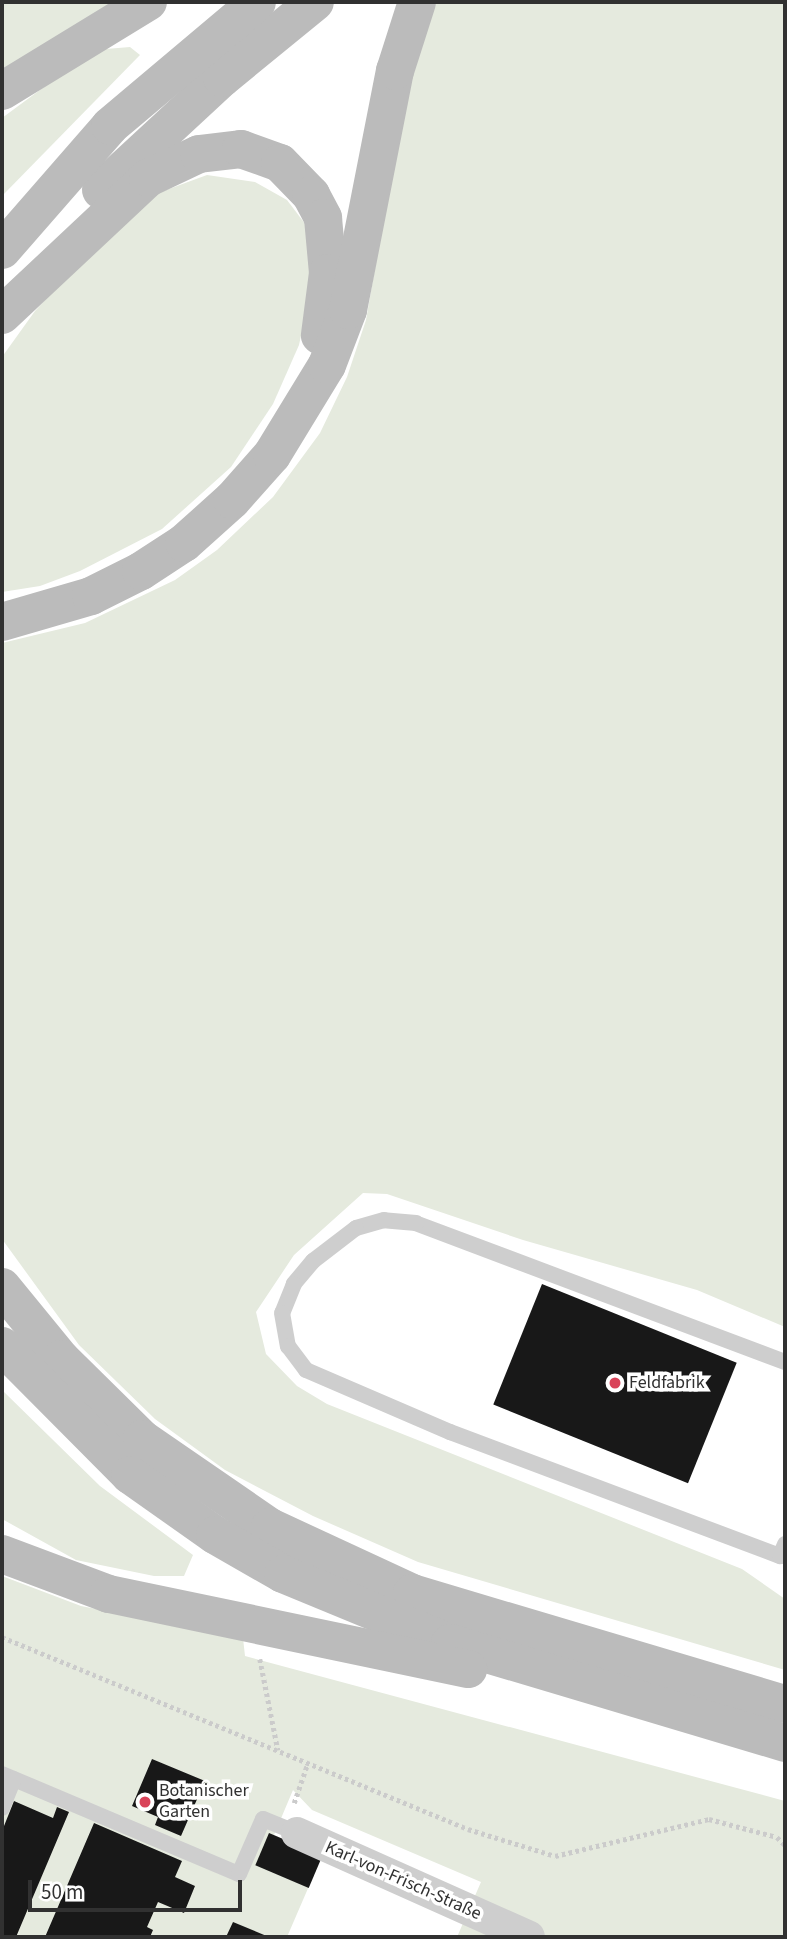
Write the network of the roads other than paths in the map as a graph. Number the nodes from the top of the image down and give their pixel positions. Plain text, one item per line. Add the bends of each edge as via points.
1 (148, 2) edge
2 (257, 2) edge
3 (315, 2) edge
4 (416, 2) edge
5 (2, 91) edge
6 (2, 250) edge
7 (2, 305) edge
8 (2, 315) edge
9 (302, 409) junction
10 (2, 622) edge
11 (2, 1287) edge
12 (2, 1346) edge
13 (785, 1362) edge
14 (785, 1544) edge
15 (2, 1554) edge
16 (562, 1678) junction
17 (785, 1704) edge
18 (785, 1743) edge
19 (8, 1776) edge
20 (2, 1808) edge
21 (287, 1829) joint
22 (529, 1937) edge

1 - 5 main road
2 - 6 main road via 110,126
3 - 7 main road via 153,138 80,211
4 - 9 main road via 395,71 348,310 327,365
8 - 9 main road via 148,178 220,149 260,153 280,163 311,195 323,218 328,246 323,317
9 - 10 main road via 272,455 232,500 184,543 91,596
11 - 17 main road via 61,1359 142,1439 270,1527 412,1593
12 - 16 main road via 130,1475 215,1535 283,1574 450,1643
13 - 14 lane via 405,1222 384,1220 356,1228 340,1239 294,1284 282,1313 288,1346 306,1370 450,1432 780,1556
15 - 16 main road via 122,1597 455,1668
16 - 18 main road
19 - 20 lane
19 - 21 lane via 239,1874 263,1819
21 - 22 street, Karl-von-Frisch-Straße

